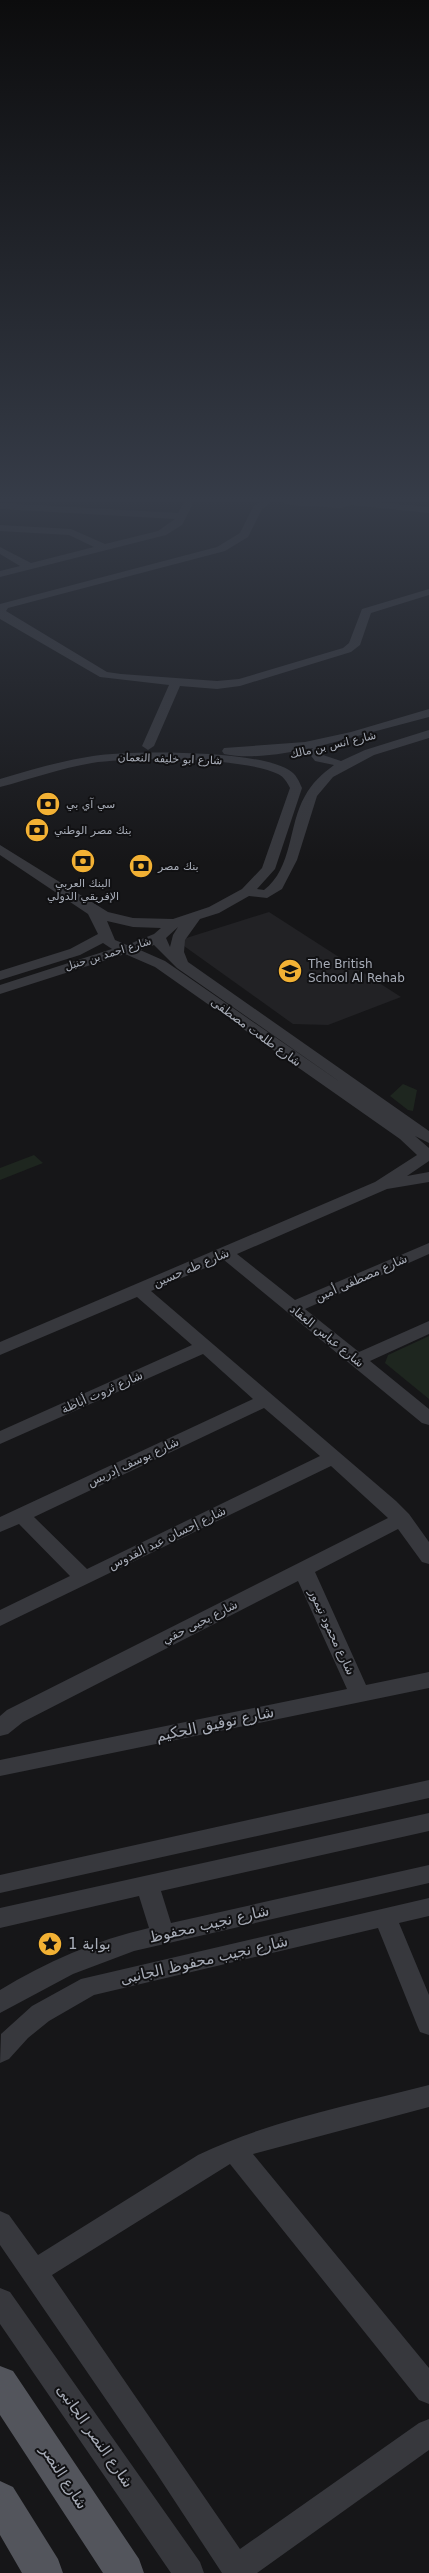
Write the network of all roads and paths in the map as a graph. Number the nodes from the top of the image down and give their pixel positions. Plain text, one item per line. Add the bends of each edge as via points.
1 (2, 622) edge
2 (13, 622) edge
3 (364, 622) edge
4 (370, 622) edge
5 (361, 637) junction
6 (288, 670) junction
7 (179, 686) junction
8 (429, 713) edge
9 (429, 718) edge
10 (429, 728) edge
11 (429, 734) edge
12 (154, 746) junction
13 (316, 751) junction
14 (56, 762) junction
15 (235, 762) junction
16 (334, 767) junction
17 (2, 783) edge
18 (294, 795) junction
19 (0, 849) edge
20 (247, 892) junction
21 (93, 912) junction
22 (201, 914) junction
23 (174, 923) junction
24 (106, 936) junction
25 (159, 937) junction
26 (128, 950) junction
27 (75, 952) junction
28 (55, 958) junction
29 (160, 964) junction
30 (182, 965) junction
31 (68, 966) junction
32 (0, 976) edge
33 (33, 978) junction
34 (0, 990) edge
35 (0, 998) edge
36 (427, 1153) edge
37 (429, 1177) edge
38 (381, 1186) junction
39 (429, 1248) edge
40 (226, 1253) junction
41 (139, 1290) junction
42 (292, 1308) junction
43 (429, 1327) edge
44 (204, 1347) junction
45 (0, 1349) edge
46 (357, 1360) junction
47 (266, 1400) junction
48 (429, 1419) edge
49 (0, 1438) edge
50 (334, 1457) junction
51 (21, 1515) junction
52 (402, 1519) junction
53 (0, 1524) edge
54 (429, 1557) edge
55 (303, 1569) junction
56 (84, 1578) junction
57 (0, 1619) edge
58 (429, 1680) edge
59 (360, 1694) junction
60 (0, 1728) edge
61 (1, 1764) edge
62 (429, 1790) edge
63 (429, 1822) edge
64 (429, 1874) edge
65 (0, 1884) edge
66 (148, 1886) junction
67 (429, 1907) edge
68 (385, 1917) junction
69 (0, 1918) edge
70 (163, 1934) junction
71 (0, 2003) edge
72 (429, 2025) edge
73 (0, 2052) edge
74 (429, 2096) edge
75 (234, 2150) junction
76 (0, 2223) edge
77 (34, 2272) junction
78 (0, 2301) edge
79 (0, 2383) edge
80 (429, 2390) edge
81 (429, 2433) edge
82 (0, 2500) edge
83 (238, 2571) edge
84 (44, 2573) edge
85 (125, 2573) edge
86 (189, 2573) edge

1 - 7 street via 99,678 112,682
2 - 6 street via 115,678 223,685
3 - 5 street
4 - 5 street
5 - 6 street via 362,648 354,653
6 - 7 street via 234,688
7 - 12 street
8 - 12 street via 333,742 288,749 234,751
9 - 13 street, شارع انس بن مالك
10 - 16 street, شارع انس بن مالك via 363,749
11 - 16 street
12 - 14 street via 107,747
13 - 15 street, شارع انس بن مالك
13 - 16 street via 319,758
14 - 15 street, شارع ابو خليفه النعمان via 123,756
14 - 17 street, شارع ابو خليفه النعمان
15 - 18 street, شارع ابو خليفه النعمان via 282,771 294,782
16 - 18 street, شارع انس بن مالك via 308,781
16 - 20 street via 309,799 280,882 267,894
18 - 20 street, شارع احمد بن حنبل via 268,869
19 - 21 street
20 - 22 street, شارع احمد بن حنبل
21 - 23 street via 134,923
21 - 24 street via 101,920
21 - 27 street via 92,935
22 - 23 street, شارع احمد بن حنبل
22 - 30 street via 179,934 176,949
23 - 25 street, شارع احمد بن حنبل
24 - 26 street, شارع طلعت مصطفى via 114,945
24 - 27 street, شارع احمد بن حنبل
25 - 26 street, شارع احمد بن حنبل
25 - 30 street, شارع طلعت مصطفى via 167,953
26 - 29 street, شارع طلعت مصطفى
26 - 31 street, شارع احمد بن حنبل
27 - 28 street, شارع احمد بن حنبل
28 - 31 street via 66,961
28 - 32 street, شارع احمد بن حنبل
29 - 33 street via 111,960
29 - 36 street, شارع طلعت مصطفى
30 - 36 street, شارع طلعت مصطفى
31 - 33 street, شارع احمد بن حنبل
33 - 34 street, شارع احمد بن حنبل
33 - 35 street via 25,988
36 - 38 street, شارع طه حسين
37 - 38 street, شارع طه حسين
38 - 40 street, شارع طه حسين
39 - 42 street, شارع مصطفى أمين
40 - 41 street, شارع طه حسين
40 - 42 street, شارع عباس العقاد
41 - 44 street
41 - 45 street, شارع طه حسين
42 - 46 street, شارع عباس العقاد
43 - 46 street
44 - 47 street
44 - 49 street, شارع ثروت أباظة
46 - 48 street, شارع عباس العقاد
47 - 50 street
47 - 51 street, شارع يوسف إدريس
50 - 52 street
50 - 56 street, شارع إحسان عبد القدوس
51 - 53 street, شارع يوسف إدريس
51 - 56 street
52 - 54 street
52 - 55 street, شارع يحيى حقي
55 - 59 street, شارع محمود تيمور
55 - 60 street, شارع يحيى حقي via 15,1716
56 - 57 street, شارع إحسان عبد القدوس
58 - 59 street, شارع توفيق الحكيم
59 - 61 street, شارع توفيق الحكيم
62 - 65 street
63 - 66 street
64 - 70 street, شارع نجيب محفوظ
66 - 69 street
66 - 70 street
67 - 68 street, شارع نجيب محفوظ الجانبى
68 - 72 street
68 - 73 street, شارع نجيب محفوظ الجانبى via 90,1986 37,2014
70 - 71 street, شارع نجيب محفوظ via 86,1956
74 - 75 street via 266,2138
75 - 77 street via 207,2163
75 - 80 street
76 - 77 street
77 - 83 street
78 - 86 street, شارع النصر الجانبى
79 - 85 main road, شارع النصر
81 - 83 street
82 - 84 main road

